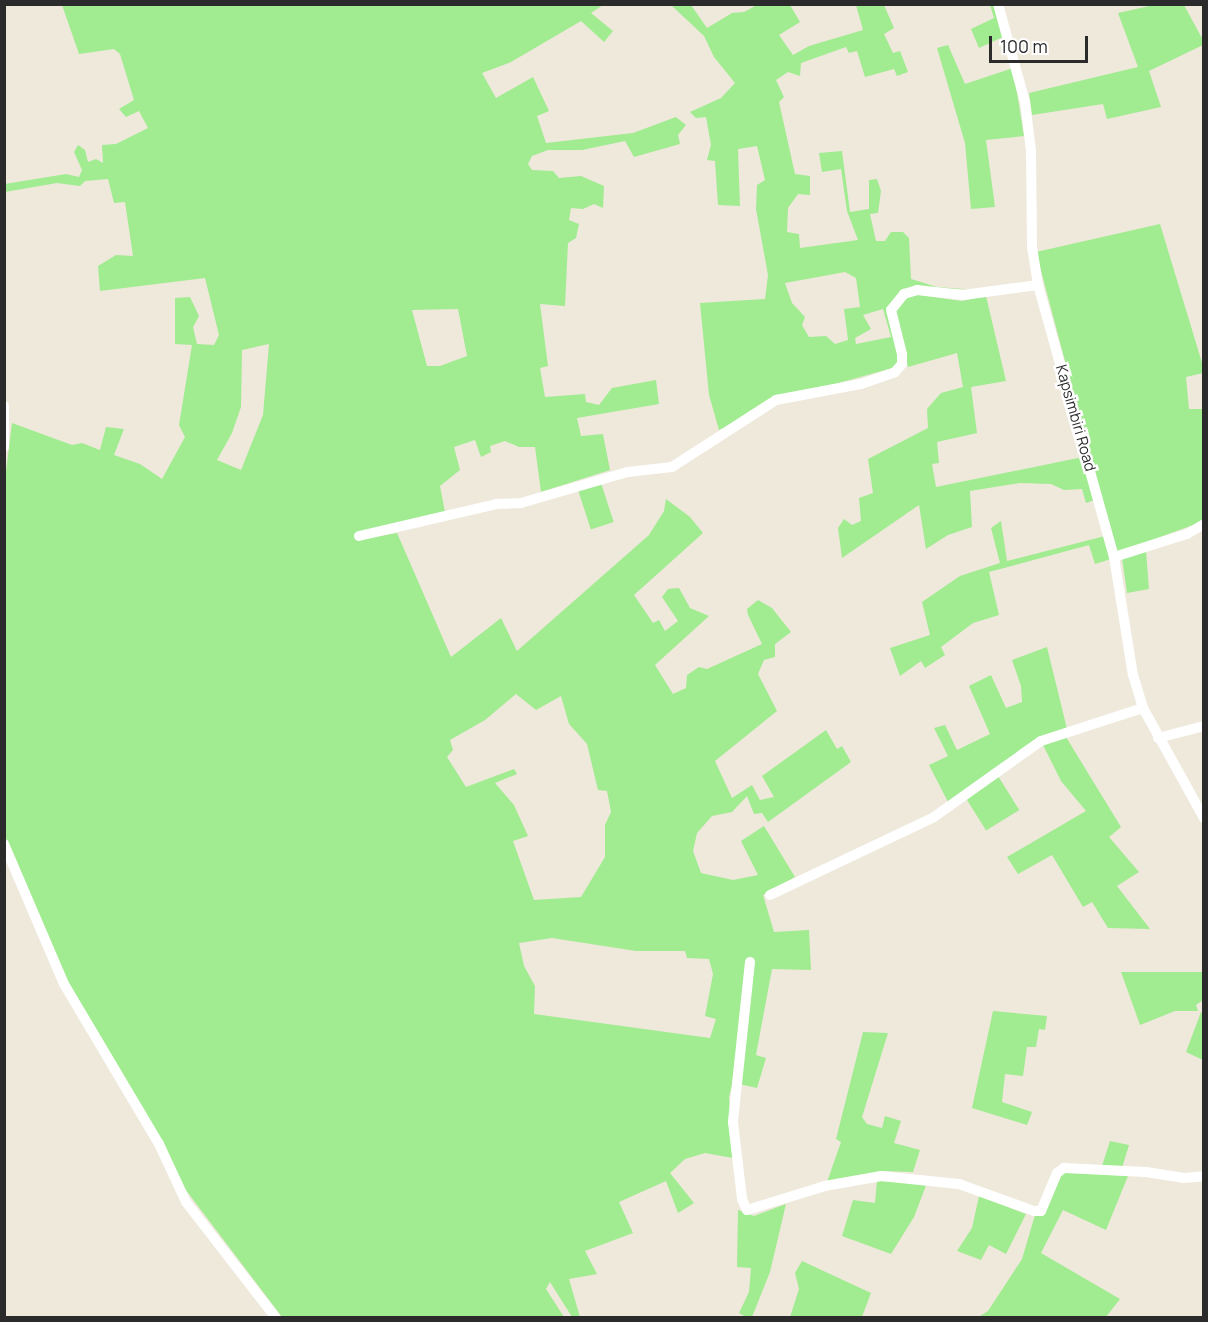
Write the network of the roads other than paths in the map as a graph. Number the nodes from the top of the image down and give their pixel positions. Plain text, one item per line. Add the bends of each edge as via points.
1 (998, 4) edge
2 (1038, 285) junction
3 (4, 406) edge
4 (4, 447) edge
5 (1203, 524) edge
6 (359, 536) dead end
7 (1114, 557) junction
8 (1143, 708) junction
9 (1203, 726) edge
10 (1158, 738) junction
11 (1203, 818) edge
12 (4, 844) edge
13 (770, 895) dead end
14 (750, 962) dead end
15 (1203, 1176) edge
16 (276, 1317) edge

1 - 2 street, Kapsimbiri Road via 1025,102 1031,152 1032,247
2 - 6 street via 963,295 908,292 891,310 902,357 895,372 861,384 776,400 672,467 628,472 521,503 496,504
2 - 7 street, Kapsimbiri Road
3 - 4 street
5 - 7 street via 1187,534
7 - 8 street, Kapsimbiri Road via 1127,651
8 - 10 street, Kapsimbiri Road
8 - 13 street via 1041,741 934,817
9 - 10 street
10 - 11 street, Kapsimbiri Road
12 - 16 street via 64,984 159,1144 186,1202
14 - 15 street via 733,1122 742,1199 747,1210 825,1186 881,1176 958,1184 1034,1211 1041,1210 1057,1173 1064,1168 1183,1178

